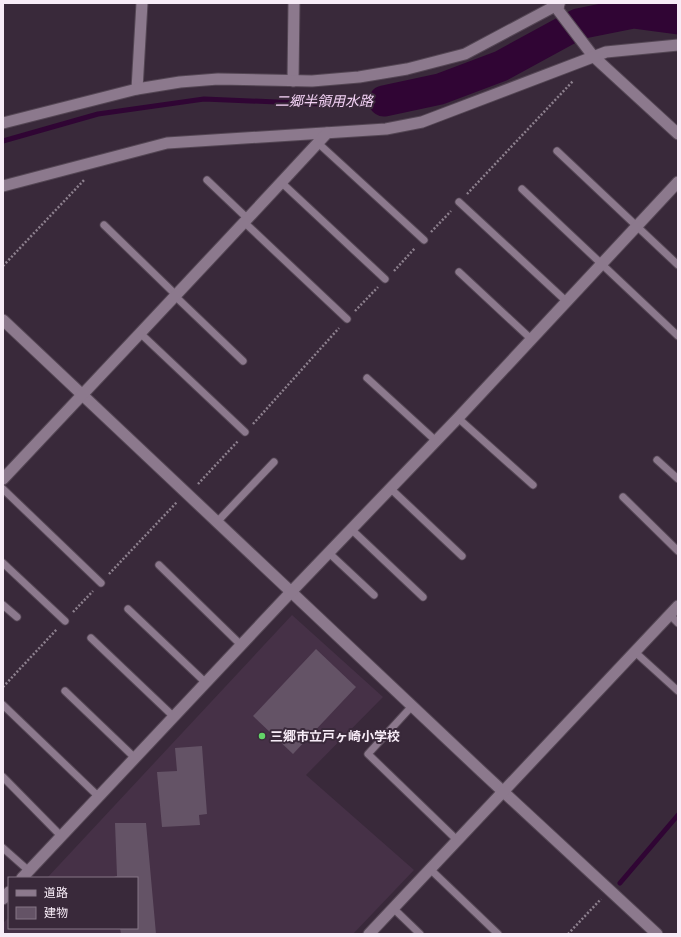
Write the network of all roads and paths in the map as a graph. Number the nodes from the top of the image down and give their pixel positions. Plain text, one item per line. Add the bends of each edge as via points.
1 (142, 3) edge
2 (294, 3) edge
3 (558, 6) edge
4 (678, 45) edge
5 (593, 56) junction
6 (293, 81) junction
7 (137, 89) junction
8 (3, 123) edge
9 (327, 133) junction
10 (678, 134) edge
11 (318, 143) junction
12 (557, 151) dead end
13 (90, 163) junction
14 (207, 180) dead end
15 (678, 182) edge
16 (282, 183) junction
17 (3, 186) edge
18 (522, 189) dead end
19 (460, 202) dead end
20 (246, 221) junction
21 (104, 225) dead end
22 (637, 226) junction
23 (424, 240) dead end
24 (601, 264) junction
25 (678, 265) edge
26 (3, 266) edge
27 (459, 272) dead end
28 (386, 279) dead end
29 (175, 295) junction
30 (566, 301) junction
31 (347, 319) dead end
32 (3, 320) edge
33 (140, 333) junction
34 (678, 336) edge
35 (530, 338) junction
36 (243, 362) dead end
37 (367, 378) dead end
38 (83, 394) junction
39 (458, 418) junction
40 (245, 432) dead end
41 (436, 441) junction
42 (657, 460) dead end
43 (274, 462) dead end
44 (3, 479) edge
45 (678, 480) edge
46 (532, 485) dead end
47 (3, 489) edge
48 (390, 489) junction
49 (623, 497) dead end
50 (180, 499) dead end
51 (217, 522) junction
52 (351, 529) junction
53 (678, 551) edge
54 (329, 553) junction
55 (462, 556) dead end
56 (3, 563) edge
57 (158, 565) dead end
58 (101, 583) junction
59 (291, 592) junction
60 (374, 595) dead end
61 (423, 597) dead end
62 (3, 605) edge
63 (678, 606) edge
64 (128, 609) dead end
65 (17, 617) dead end
66 (674, 619) edge
67 (65, 621) junction
68 (91, 638) dead end
69 (241, 645) junction
70 (635, 652) junction
71 (206, 682) junction
72 (3, 687) edge
73 (64, 691) dead end
74 (678, 691) edge
75 (3, 705) edge
76 (412, 706) junction
77 (174, 717) junction
78 (135, 758) junction
79 (3, 777) edge
80 (502, 791) junction
81 (98, 796) junction
82 (62, 836) junction
83 (457, 840) junction
84 (3, 848) edge
85 (430, 869) junction
86 (25, 874) edge
87 (603, 897) dead end
88 (393, 908) junction
89 (369, 934) edge
90 (420, 934) edge
91 (498, 934) edge
92 (568, 934) edge
93 (657, 934) edge

1 - 7 street
2 - 6 street
3 - 5 street
3 - 6 street via 465,54 407,69 359,77
4 - 5 street via 626,48
5 - 9 street via 422,122 386,129
5 - 10 street
6 - 7 street via 199,80
7 - 8 street
9 - 11 street
9 - 13 street via 167,143
11 - 16 street
11 - 23 lane
12 - 22 lane
13 - 17 street
13 - 26 path via 87,177
14 - 20 lane
15 - 22 street
16 - 20 street
16 - 28 lane
18 - 24 lane
19 - 30 lane
20 - 29 street
20 - 31 lane
21 - 29 lane
22 - 24 street
22 - 25 lane
24 - 30 street
24 - 34 lane
27 - 35 lane
29 - 33 street
29 - 36 lane
30 - 35 street
32 - 38 street
33 - 38 street
33 - 40 lane
35 - 39 street
37 - 41 lane
38 - 44 street
38 - 51 street
39 - 41 street
39 - 46 lane
41 - 48 street
42 - 45 lane
43 - 51 lane
47 - 58 lane
48 - 52 street
48 - 55 lane
49 - 53 lane
50 - 58 path
51 - 59 street
52 - 54 street
52 - 61 lane
54 - 59 street
54 - 60 lane
56 - 67 lane
57 - 69 lane
58 - 67 path
59 - 69 street
59 - 76 street
62 - 65 lane
63 - 66 street
64 - 71 lane
66 - 70 street
67 - 72 path
68 - 77 lane
69 - 71 street
70 - 74 lane
70 - 80 street
71 - 77 street
73 - 78 lane
75 - 81 lane
76 - 80 street
76 - 83 lane via 368,754
77 - 78 street
78 - 81 street
79 - 82 lane
80 - 83 street
80 - 93 street
81 - 82 street
82 - 86 street
83 - 85 street
84 - 86 lane
85 - 88 street
85 - 91 lane
87 - 92 path
88 - 89 street
88 - 90 lane

